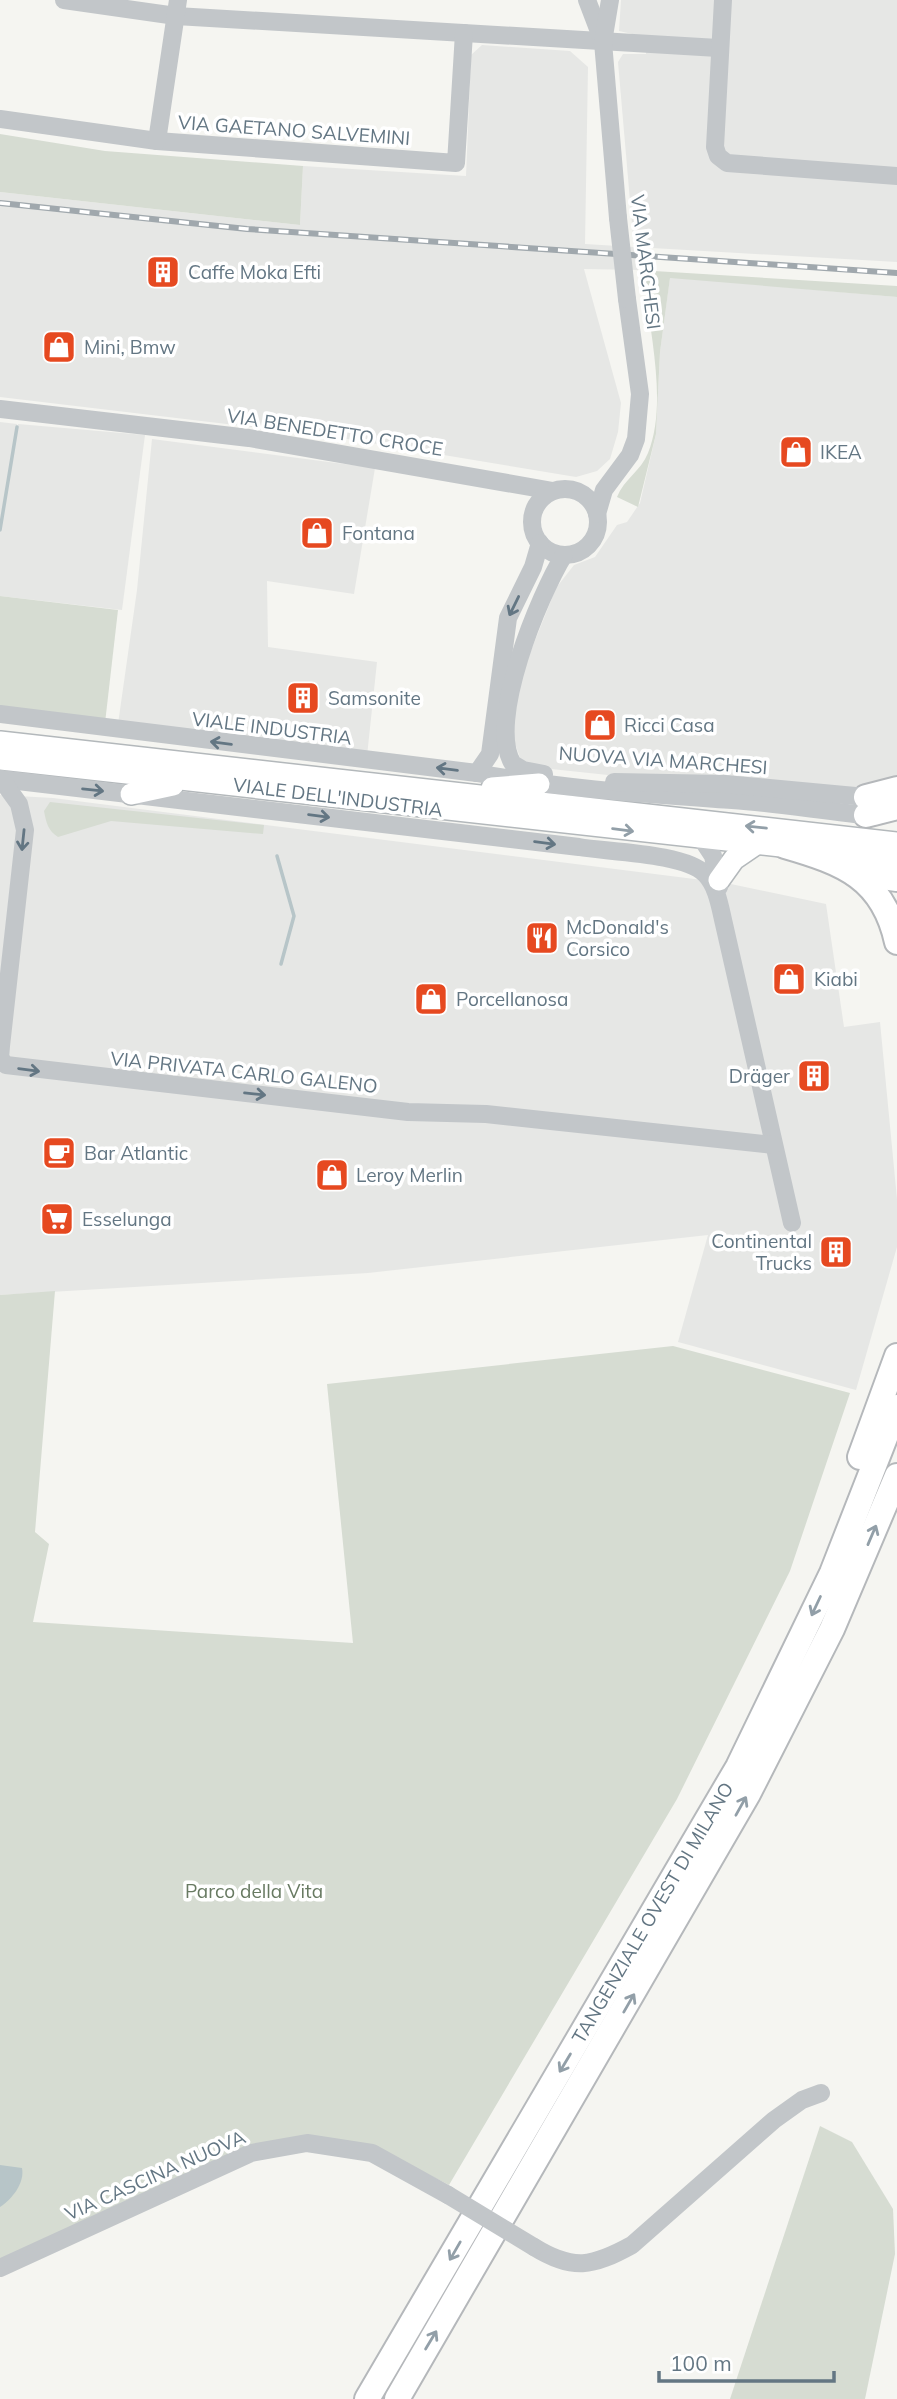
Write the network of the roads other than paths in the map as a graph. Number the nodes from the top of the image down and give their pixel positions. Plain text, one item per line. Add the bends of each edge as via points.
1 (64, 0) edge
2 (587, 0) edge
3 (610, 0) edge
4 (723, 0) edge
5 (177, 8) edge
6 (464, 33) junction
7 (603, 42) junction
8 (718, 48) junction
9 (0, 119) edge
10 (157, 141) junction
11 (897, 176) edge
12 (0, 409) edge
13 (610, 480) junction
14 (514, 484) junction
15 (553, 491) junction
16 (577, 491) junction
17 (535, 508) junction
18 (597, 514) junction
19 (540, 543) junction
20 (564, 555) junction
21 (0, 714) edge
22 (0, 742) edge
23 (505, 742) junction
24 (0, 772) edge
25 (477, 773) junction
26 (514, 780) junction
27 (191, 781) junction
28 (539, 784) junction
29 (897, 789) edge
30 (443, 792) junction
31 (131, 794) junction
32 (866, 806) junction
33 (897, 807) edge
34 (897, 817) edge
35 (682, 819) junction
36 (705, 840) junction
37 (756, 844) junction
38 (897, 844) edge
39 (785, 846) junction
40 (897, 859) edge
41 (670, 860) junction
42 (853, 873) junction
43 (897, 879) edge
44 (718, 889) junction
45 (897, 942) edge
46 (773, 1145) junction
47 (792, 1223) dead end
48 (897, 1356) edge
49 (897, 1407) edge
50 (897, 1476) edge
51 (832, 1573) junction
52 (821, 2093) dead end
53 (0, 2267) edge
54 (367, 2399) edge
55 (397, 2399) edge

1 - 5 street
2 - 7 street, VIA MARCHESI
3 - 7 street, VIA MARCHESI
4 - 8 street
5 - 6 street
5 - 10 street
6 - 7 street
6 - 10 street, VIA GAETANO SALVEMINI via 456,163
7 - 8 street
7 - 13 street, VIA MARCHESI, bridge via 618,218 638,365 639,420 630,455
8 - 11 street via 715,147 727,163
9 - 10 street, VIA GAETANO SALVEMINI
12 - 14 street, VIA BENEDETTO CROCE via 312,448
13 - 16 street
13 - 18 street, VIA MARCHESI
14 - 15 street, VIA BENEDETTO CROCE
14 - 17 street via 526,492
15 - 16 street
15 - 17 street
16 - 18 street via 593,504
17 - 19 street via 532,526
18 - 20 street via 598,529 591,543
19 - 20 street
19 -> 25 street via 508,618 490,754
20 - 23 street via 522,646 512,681
25 -> 21 street, VIALE INDUSTRIA
22 - 30 main road
23 - 26 street via 502,764
23 - 32 street, NUOVA VIA MARCHESI via 510,761 530,772 621,782 725,784
24 - 27 main road
24 -> 31 street, VIALE DELL'INDUSTRIA
24 -> 46 street, VIA PRIVATA CARLO GALENO via 19,804 24,830 1,1046 3,1063 434,1115 486,1114
25 - 26 street, VIALE INDUSTRIA
26 - 28 street, VIALE INDUSTRIA
27 - 31 main road
27 -> 36 main road
28 - 30 main road
28 - 32 street, VIALE INDUSTRIA
29 - 32 highway
30 - 35 main road
31 -> 41 street, VIALE DELL'INDUSTRIA
32 - 33 highway
32 - 34 street
35 - 36 street
38 -> 35 main road
36 - 37 main road
36 - 41 street via 695,850
36 - 44 street via 713,856
37 - 39 main road
37 - 44 main road via 734,859
39 - 40 main road
39 - 42 highway
41 - 44 street, VIALE DELL'INDUSTRIA via 705,873
42 - 43 highway
42 - 45 highway via 882,900
44 - 46 street
46 - 47 street
48 - 51 highway via 846,1496
49 - 51 highway, TANGENZIALE OVEST DI MILANO
55 -> 50 highway, TANGENZIALE OVEST DI MILANO via 748,1794 832,1629
51 -> 54 highway, TANGENZIALE OVEST DI MILANO via 738,1767
52 - 53 street, VIA CASCINA NUOVA, bridge via 774,2120 632,2245 586,2265 556,2260 372,2153 307,2143 251,2153

